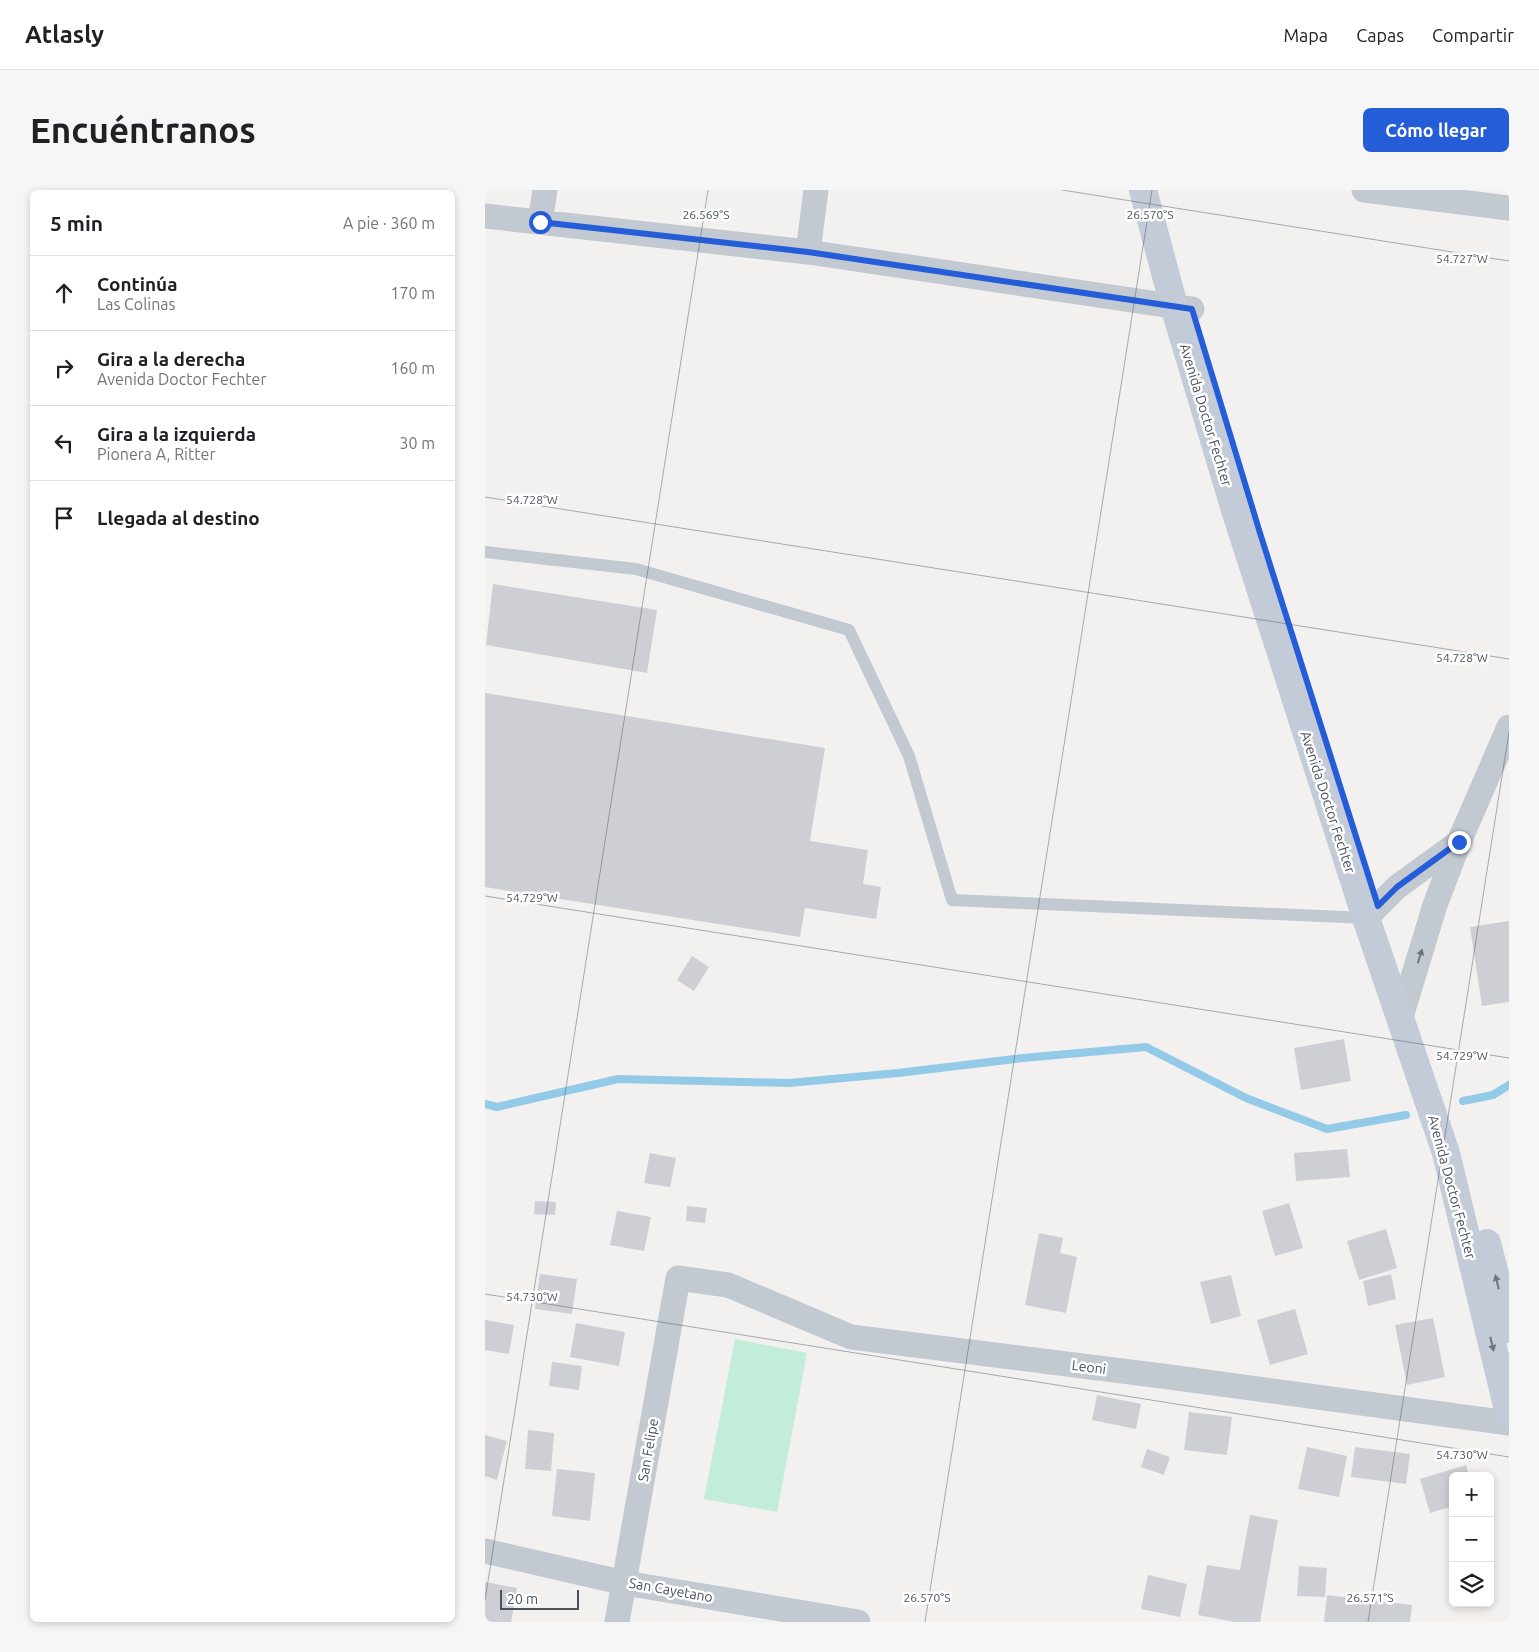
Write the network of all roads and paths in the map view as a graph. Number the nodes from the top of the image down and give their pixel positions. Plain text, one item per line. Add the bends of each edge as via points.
1 (545, 190) edge
2 (816, 190) edge
3 (1143, 190) edge
4 (1161, 190) edge
5 (1364, 190) edge
6 (1509, 208) edge
7 (485, 216) edge
8 (540, 222) junction
9 (808, 252) junction
10 (1183, 307) junction
11 (485, 552) edge
12 (1509, 727) edge
13 (1459, 842) junction
14 (1372, 912) junction
15 (1404, 1008) junction
16 (678, 1278) joint
17 (1509, 1329) edge
18 (1509, 1414) edge
19 (1509, 1423) edge
20 (485, 1551) edge
21 (625, 1583) junction
22 (617, 1622) edge
23 (858, 1622) edge

1 - 8 street
2 - 9 street
3 - 10 main road, Avenida Doctor Fechter
4 - 10 main road, Avenida Doctor Fechter
5 - 6 street
7 - 8 street
8 - 9 street
9 - 10 street
10 - 14 main road, Avenida Doctor Fechter via 1235,510
11 - 14 lane via 636,568 849,630 909,756 952,900
12 - 13 street
13 - 14 street via 1397,887
15 -> 13 street via 1435,905
14 - 15 main road, Avenida Doctor Fechter
17 -> 15 main road, Avenida Doctor Fechter via 1460,1140
15 -> 18 main road, Avenida Doctor Fechter via 1446,1153
16 - 19 street, Leoni via 728,1285 851,1337
16 - 21 street, San Felipe
20 - 21 street, San Cayetano
21 - 22 street, San Felipe
21 - 23 street, San Cayetano

